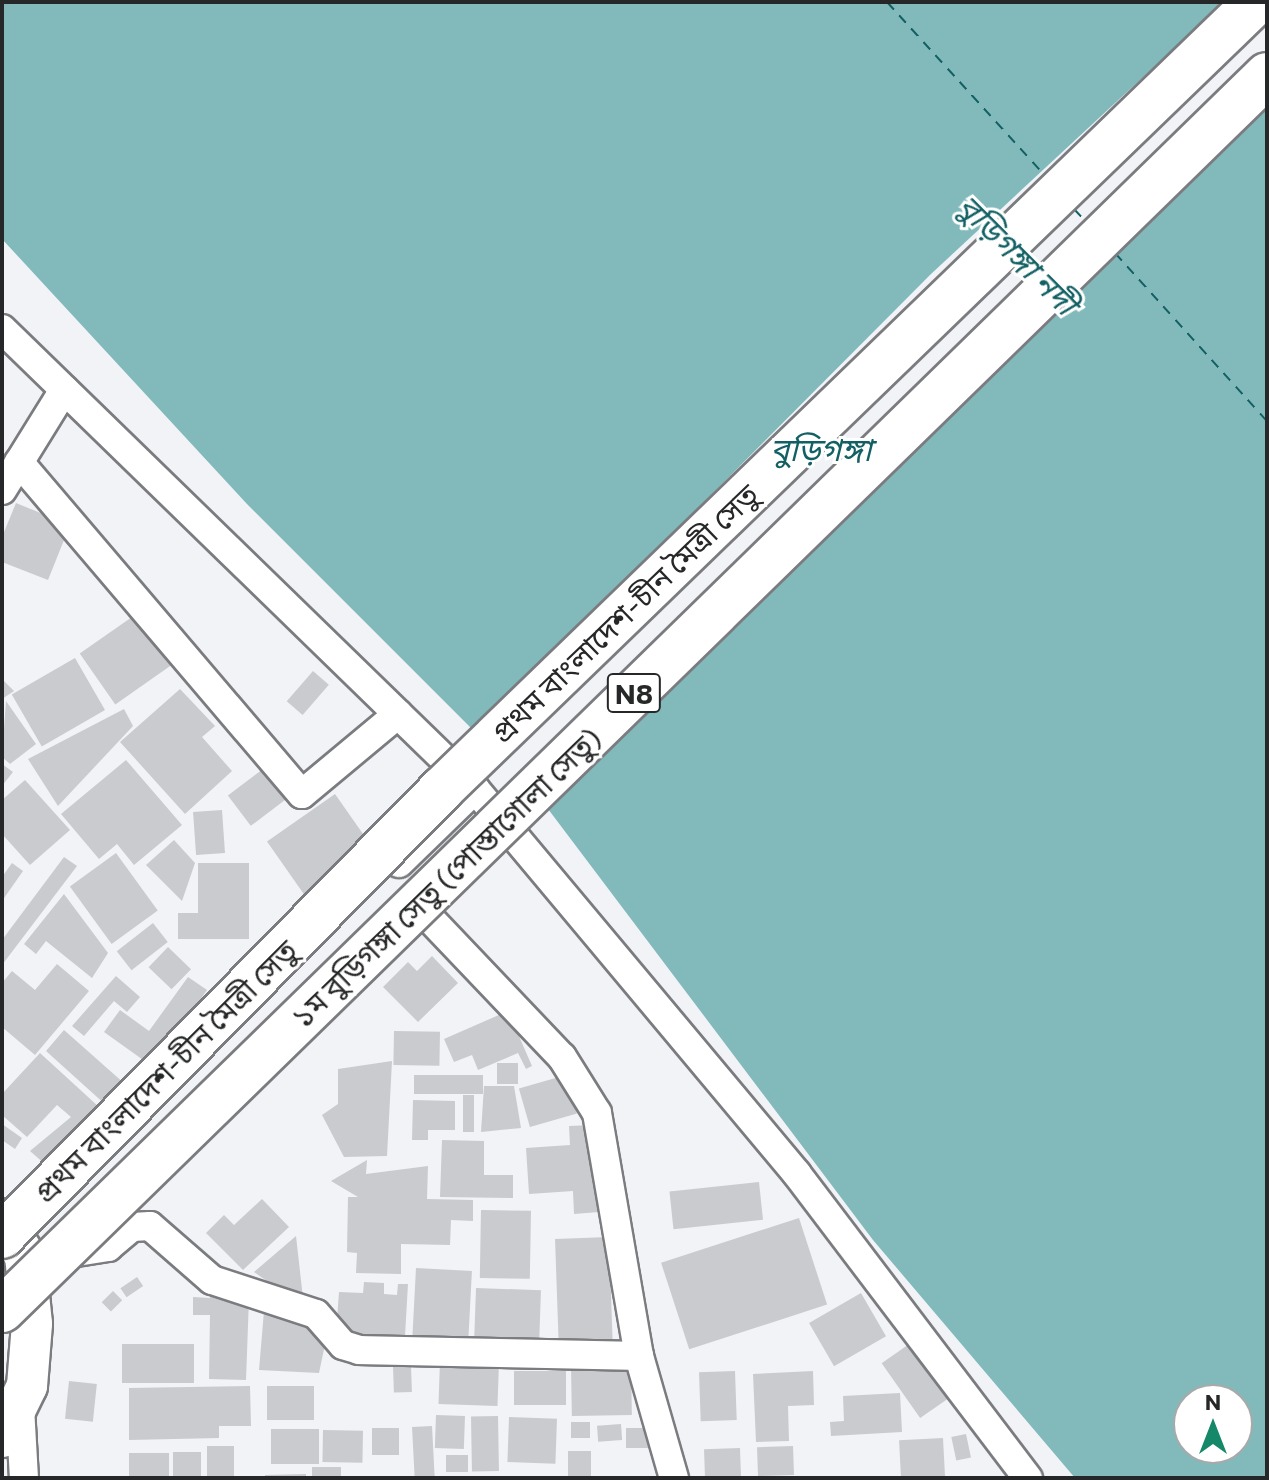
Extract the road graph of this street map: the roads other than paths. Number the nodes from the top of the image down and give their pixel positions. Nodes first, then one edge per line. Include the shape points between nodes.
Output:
1 (1256, 2) edge
2 (1267, 75) edge
3 (2, 329) edge
4 (64, 390) junction
5 (19, 462) junction
6 (2, 490) edge
7 (398, 714) junction
8 (475, 789) junction
9 (417, 905) junction
10 (11, 1237) edge
11 (2, 1310) edge
12 (639, 1356) junction
13 (11, 1422) edge
14 (24, 1478) edge
15 (674, 1478) edge
16 (1028, 1478) edge

1 - 10 highway, প্রথম বাংলাদেশ-চীন মৈত্রী সেতু / N8, bridge via 442,789
2 - 9 highway, ১ম বুড়িগঙ্গা সেতু (পোস্তাগোলা সেতু) / N8, bridge
3 - 4 street
4 - 5 street
4 - 7 street
5 - 6 street
5 - 7 street via 302,794
7 - 8 street
8 - 10 street
8 - 16 street via 797,1174
9 - 11 highway, ১ম বুড়িগঙ্গা সেতু (পোস্তাগোলা সেতু) / N8, bridge
9 - 12 street via 562,1057 597,1113
10 - 12 street via 89,1253 140,1224 212,1280 316,1314 343,1345 359,1350
10 - 13 main road via 32,1324
12 - 15 street
13 - 14 street

